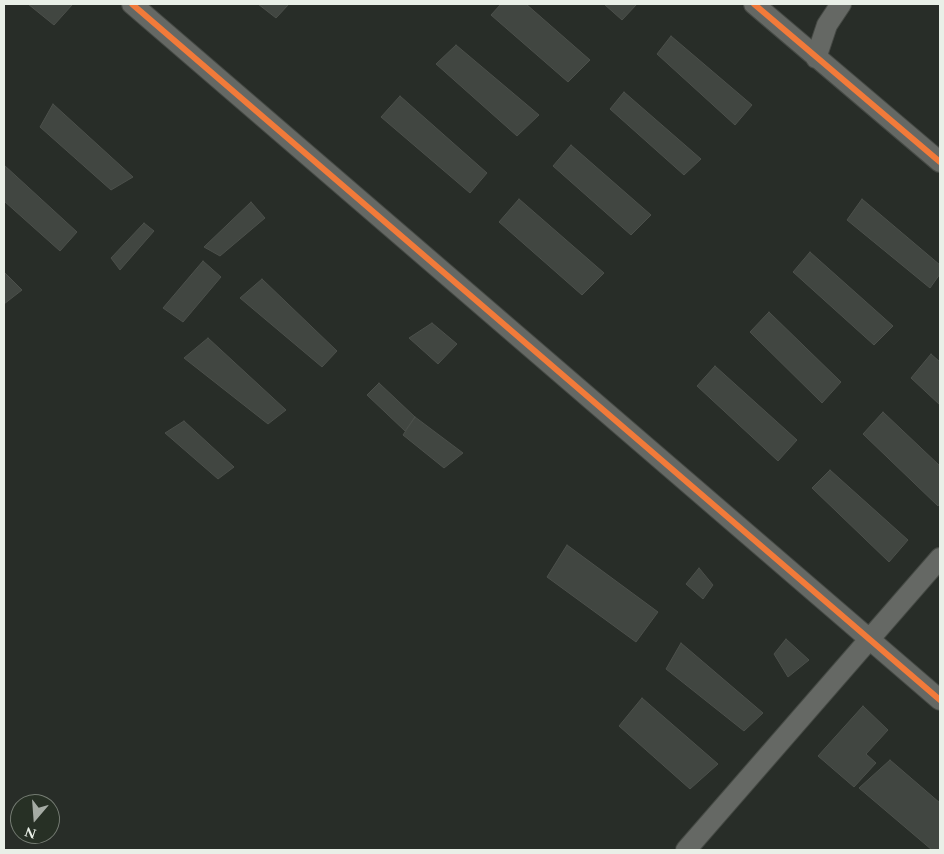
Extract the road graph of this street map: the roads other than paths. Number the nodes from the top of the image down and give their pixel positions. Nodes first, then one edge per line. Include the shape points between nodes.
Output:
1 (132, 4) edge
2 (754, 4) edge
3 (841, 4) edge
4 (816, 58) junction
5 (940, 162) edge
6 (940, 558) edge
7 (870, 639) junction
8 (940, 700) edge
9 (686, 850) edge

1 - 7 street
2 - 4 street
3 - 4 street via 828,25
4 - 5 street
6 - 7 street
7 - 8 street
7 - 9 street

